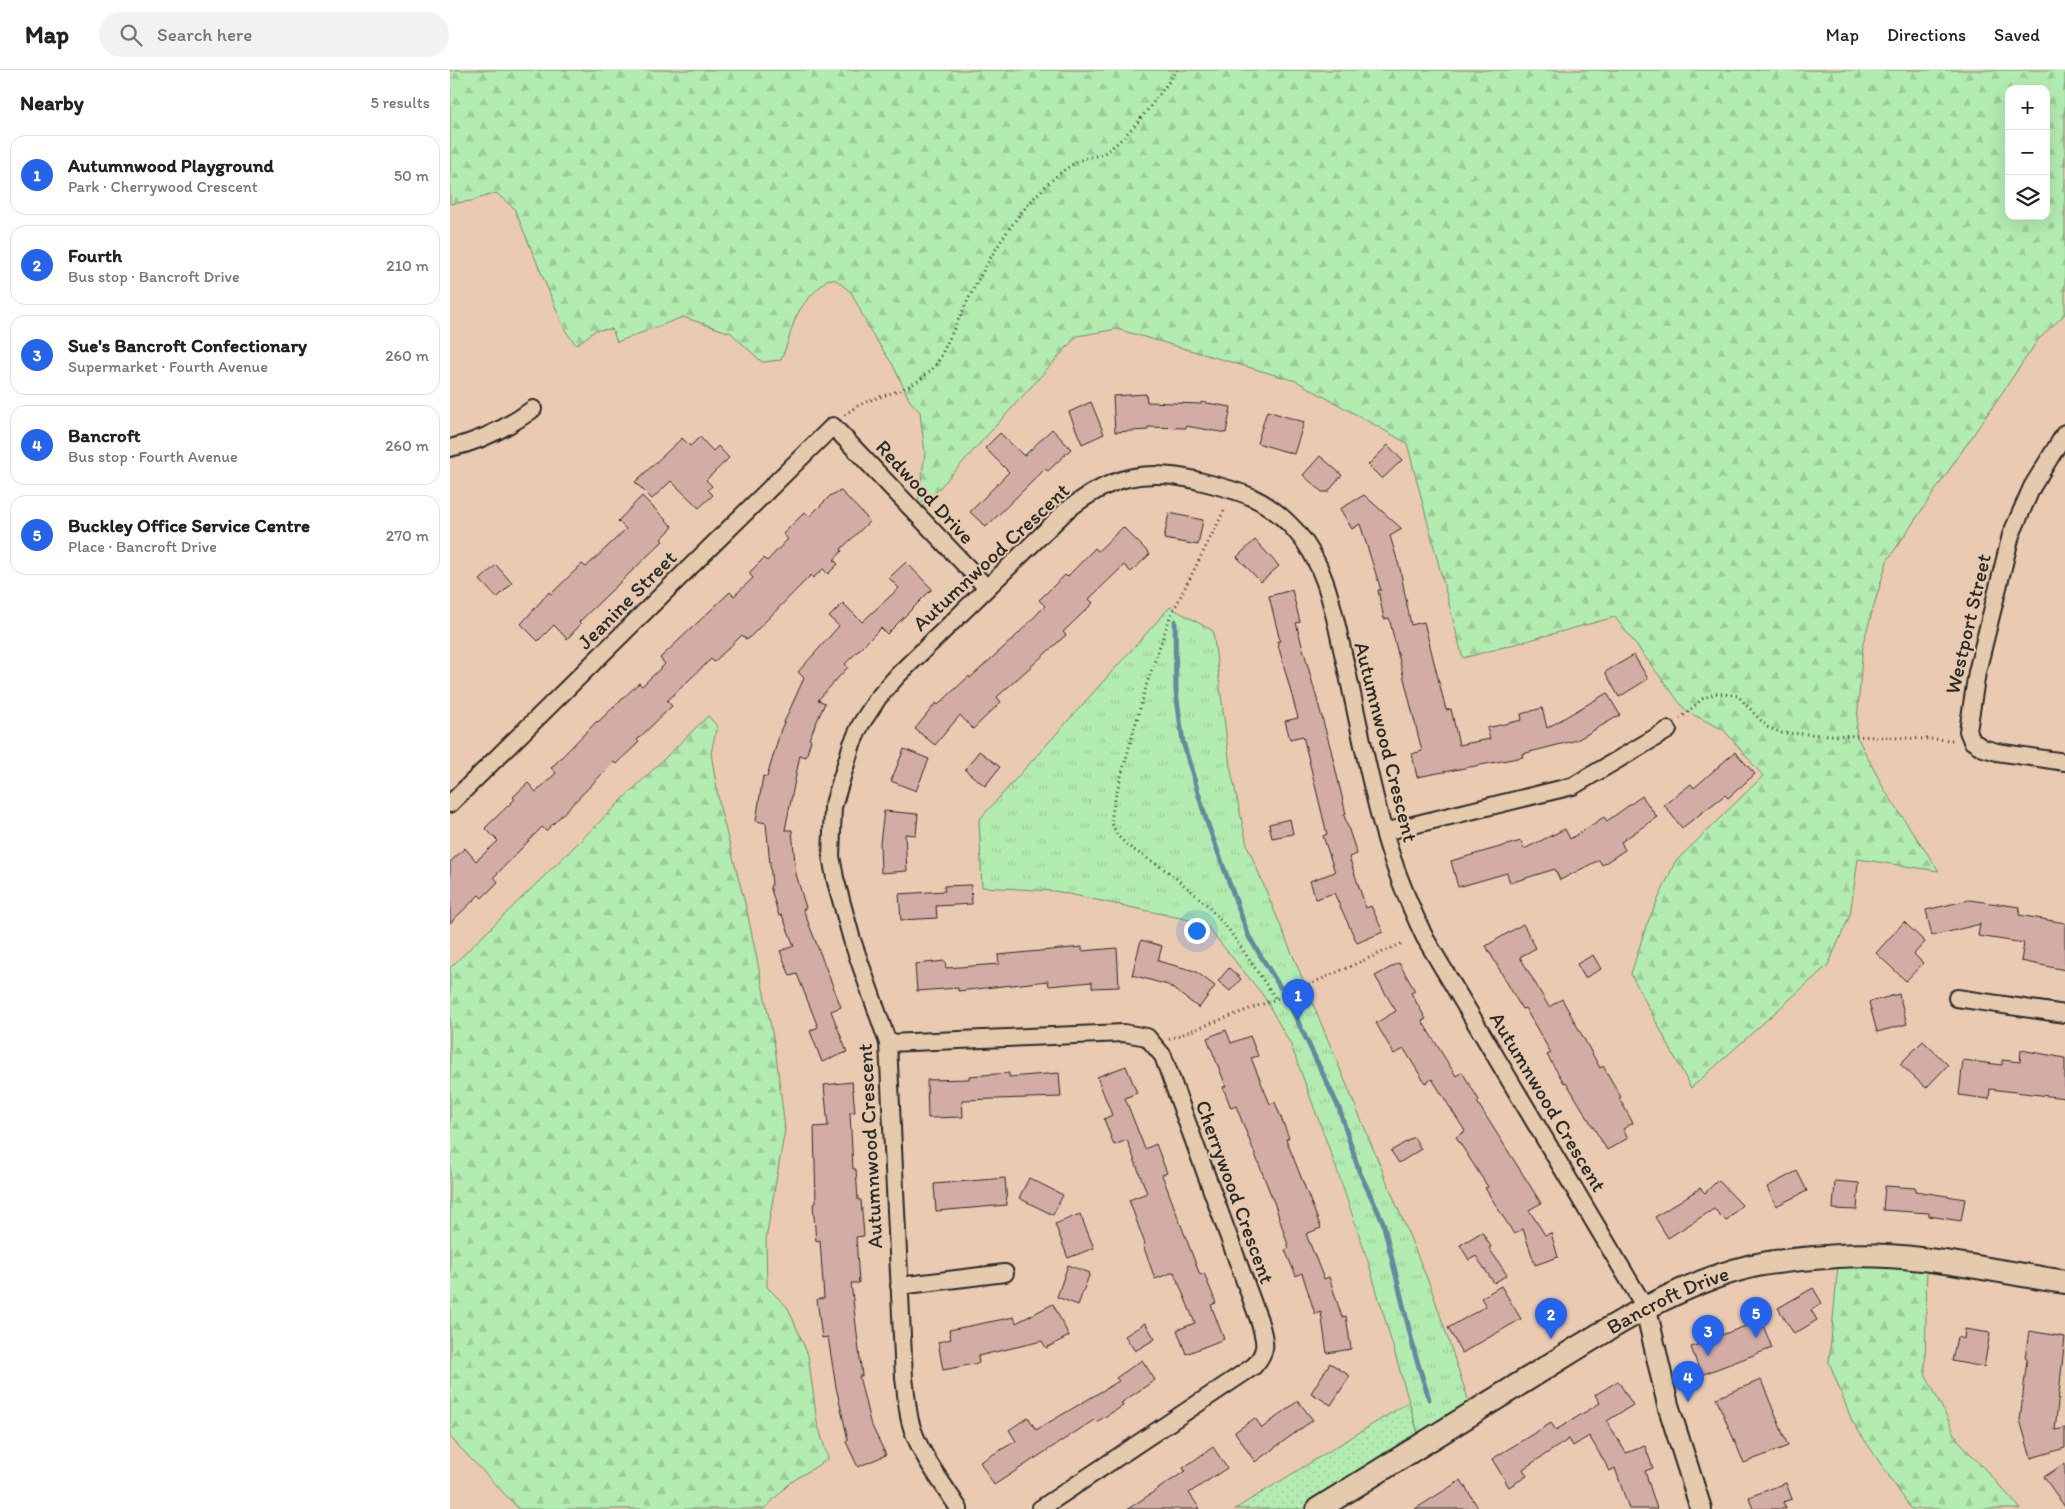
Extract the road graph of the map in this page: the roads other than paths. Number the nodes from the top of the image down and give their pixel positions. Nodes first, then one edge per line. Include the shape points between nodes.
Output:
1 (533, 409) dead end
2 (833, 426) joint
3 (2065, 433) edge
4 (450, 448) edge
5 (987, 588) junction
6 (1668, 730) road end
7 (2065, 762) edge
8 (451, 800) edge
9 (1384, 832) junction
10 (1957, 998) dead end
11 (2065, 1014) edge
12 (888, 1043) junction
13 (1005, 1273) dead end
14 (2065, 1282) edge
15 (899, 1286) junction
16 (1646, 1309) junction
17 (958, 1509) edge
18 (1040, 1509) edge
19 (1318, 1509) edge
20 (1701, 1509) edge

1 - 4 street via 477,442
2 - 5 street, Redwood Drive
2 - 8 street, Jeanine Street
3 - 7 street, Westport Street via 2032,487 2011,535 1976,672 1968,731 1972,741 1983,748
5 - 9 street, Autumnwood Crescent via 1083,497 1125,478 1168,474 1243,492 1261,501 1295,530 1316,559 1323,577
5 - 12 street, Autumnwood Crescent via 878,698 852,744 833,807 831,856 835,878 852,940
6 - 9 street via 1573,786
9 - 16 street, Autumnwood Crescent via 1425,938
10 - 11 street
12 - 15 street, Autumnwood Crescent
12 - 18 street, Cherrywood Crescent via 1124,1033 1147,1038 1163,1056 1259,1320 1265,1347 1254,1366
13 - 15 street
14 - 16 main road, Bancroft Drive via 1900,1257 1839,1256 1753,1266 1694,1286
15 - 17 street, Autumnwood Crescent via 904,1378 911,1422
16 - 19 main road, Bancroft Drive via 1613,1326
16 - 20 street via 1668,1405

